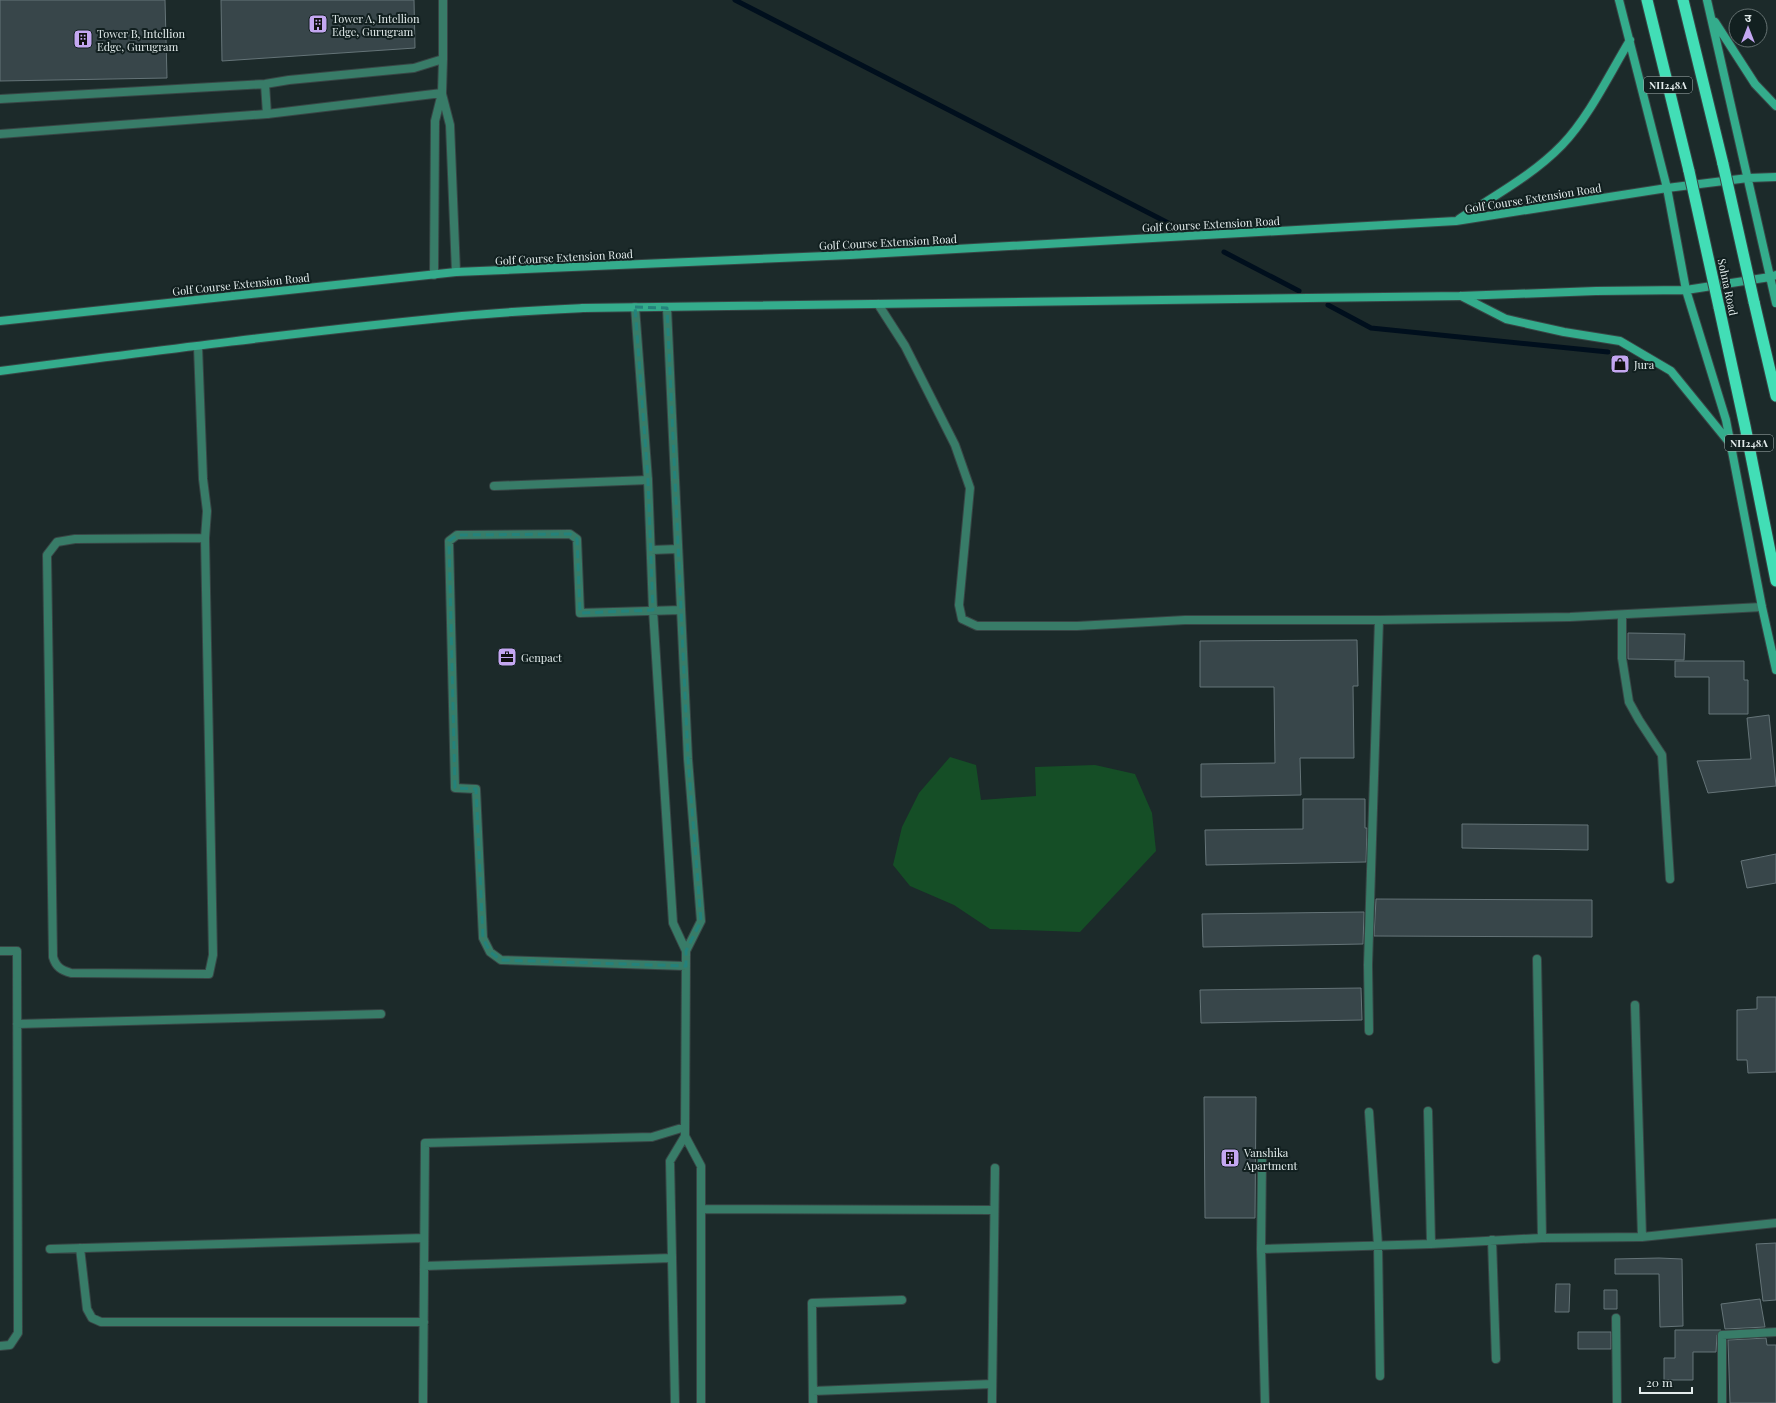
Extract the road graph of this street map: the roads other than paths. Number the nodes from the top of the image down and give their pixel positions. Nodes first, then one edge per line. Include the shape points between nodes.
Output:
1 (443, 0) edge
2 (1619, 0) edge
3 (1647, 0) edge
4 (1683, 0) edge
5 (1707, 0) edge
6 (1711, 16) junction
7 (1630, 40) junction
8 (443, 59) junction
9 (264, 84) junction
10 (442, 93) junction
11 (0, 99) edge
12 (1776, 106) edge
13 (267, 114) junction
14 (0, 134) edge
15 (1776, 177) edge
16 (1748, 178) junction
17 (1667, 188) junction
18 (1456, 221) junction
19 (456, 272) junction
20 (434, 275) junction
21 (1773, 276) edge
22 (1686, 290) junction
23 (1460, 296) junction
24 (1776, 303) edge
25 (878, 304) junction
26 (635, 307) junction
27 (668, 308) junction
28 (0, 321) edge
29 (198, 347) junction
30 (0, 371) edge
31 (1776, 396) edge
32 (1730, 443) junction
33 (648, 480) junction
34 (494, 486) dead end
35 (205, 538) junction
36 (678, 549) junction
37 (651, 550) junction
38 (1776, 581) edge
39 (1762, 608) junction
40 (653, 610) junction
41 (681, 610) junction
42 (1622, 615) junction
43 (1379, 620) junction
44 (1776, 670) edge
45 (1670, 879) dead end
46 (0, 950) edge
47 (686, 951) junction
48 (1537, 959) dead end
49 (686, 966) junction
50 (1635, 1005) dead end
51 (381, 1014) dead end
52 (17, 1024) junction
53 (1369, 1030) dead end
54 (1428, 1111) dead end
55 (1369, 1112) dead end
56 (686, 1127) junction
57 (685, 1136) junction
58 (1262, 1160) dead end
59 (994, 1168) dead end
60 (701, 1210) junction
61 (994, 1210) junction
62 (1776, 1223) edge
63 (1642, 1237) junction
64 (424, 1238) junction
65 (1542, 1238) junction
66 (1492, 1240) junction
67 (1431, 1244) junction
68 (1378, 1245) junction
69 (80, 1248) junction
70 (50, 1249) dead end
71 (1261, 1249) junction
72 (672, 1258) junction
73 (424, 1266) junction
74 (902, 1300) dead end
75 (1616, 1318) dead end
76 (424, 1322) junction
77 (1776, 1332) edge
78 (0, 1346) edge
79 (1496, 1359) dead end
80 (1380, 1376) dead end
81 (992, 1384) junction
82 (813, 1391) junction
83 (423, 1403) edge
84 (675, 1403) edge
85 (701, 1403) edge
86 (813, 1403) edge
87 (992, 1403) edge
88 (1265, 1403) edge
89 (1617, 1403) edge
90 (1722, 1403) edge

1 - 8 street
2 - 7 main road
3 - 38 highway, Sohna Road / NH248A, bridge via 1689,171
4 - 31 highway, Sohna Road / NH248A, bridge
5 - 6 main road
6 - 12 main road via 1755,84
6 - 16 main road
7 - 17 main road
7 - 18 main road via 1582,120 1563,144 1536,169
8 - 9 street via 414,68
8 - 10 street
9 - 11 street
9 - 13 street
10 - 13 street
10 - 19 street via 450,124
10 - 20 street via 435,121
13 - 14 street
15 - 16 main road, Golf Course Extension Road
16 - 17 main road, Golf Course Extension Road
16 - 21 main road
17 - 18 main road, Golf Course Extension Road
17 - 22 main road
18 - 19 main road, Golf Course Extension Road via 850,255
19 - 20 main road, Golf Course Extension Road
20 - 28 main road, Golf Course Extension Road
21 - 22 main road
21 - 24 main road
22 - 23 main road
22 - 32 main road via 1726,420
23 - 25 main road
23 - 32 main road via 1506,319 1620,341 1671,371
25 - 27 main road
25 - 43 street via 905,346 955,445 970,488 959,605 962,619 976,626 1077,626 1185,620
26 - 27 main road
26 - 29 main road via 464,316 247,339
26 - 33 street
27 - 36 street
29 - 30 main road
29 - 35 street via 203,479 207,511
32 - 39 main road
33 - 34 street
33 - 37 street
35 - 35 street via 213,955 209,974 71,973 60,970 53,957 47,555 57,542 75,539
36 - 37 street
36 - 41 street
37 - 40 street
39 - 42 street
39 - 44 main road
40 - 41 street
40 - 47 street via 673,923
40 - 49 street via 580,613 577,539 570,534 457,535 448,541 455,788 476,789 484,938 490,952 501,960
41 - 47 street via 688,759 701,921
42 - 43 street
42 - 45 street via 1622,658 1629,702 1662,755
43 - 53 street via 1368,965
46 - 52 street via 17,951
47 - 49 street
48 - 65 street
49 - 56 street
50 - 63 street
51 - 52 street
52 - 78 street via 18,1333 10,1345
54 - 67 street
55 - 68 street
56 - 57 street
56 - 64 street via 652,1137 425,1143
57 - 60 street via 701,1166
57 - 72 street via 670,1161
58 - 71 street
59 - 61 street
60 - 61 street
60 - 85 street
61 - 81 street
62 - 63 street
63 - 65 street
64 - 69 street
64 - 73 street
65 - 66 street
66 - 67 street
66 - 79 street
67 - 68 street
68 - 71 street
68 - 80 street
69 - 70 street
69 - 76 street via 87,1309 92,1318 101,1322
71 - 88 street
72 - 73 street
72 - 84 street
73 - 76 street
74 - 82 street via 812,1303
75 - 89 street
76 - 83 street
77 - 90 street via 1722,1335
81 - 82 street
81 - 87 street
82 - 86 street

